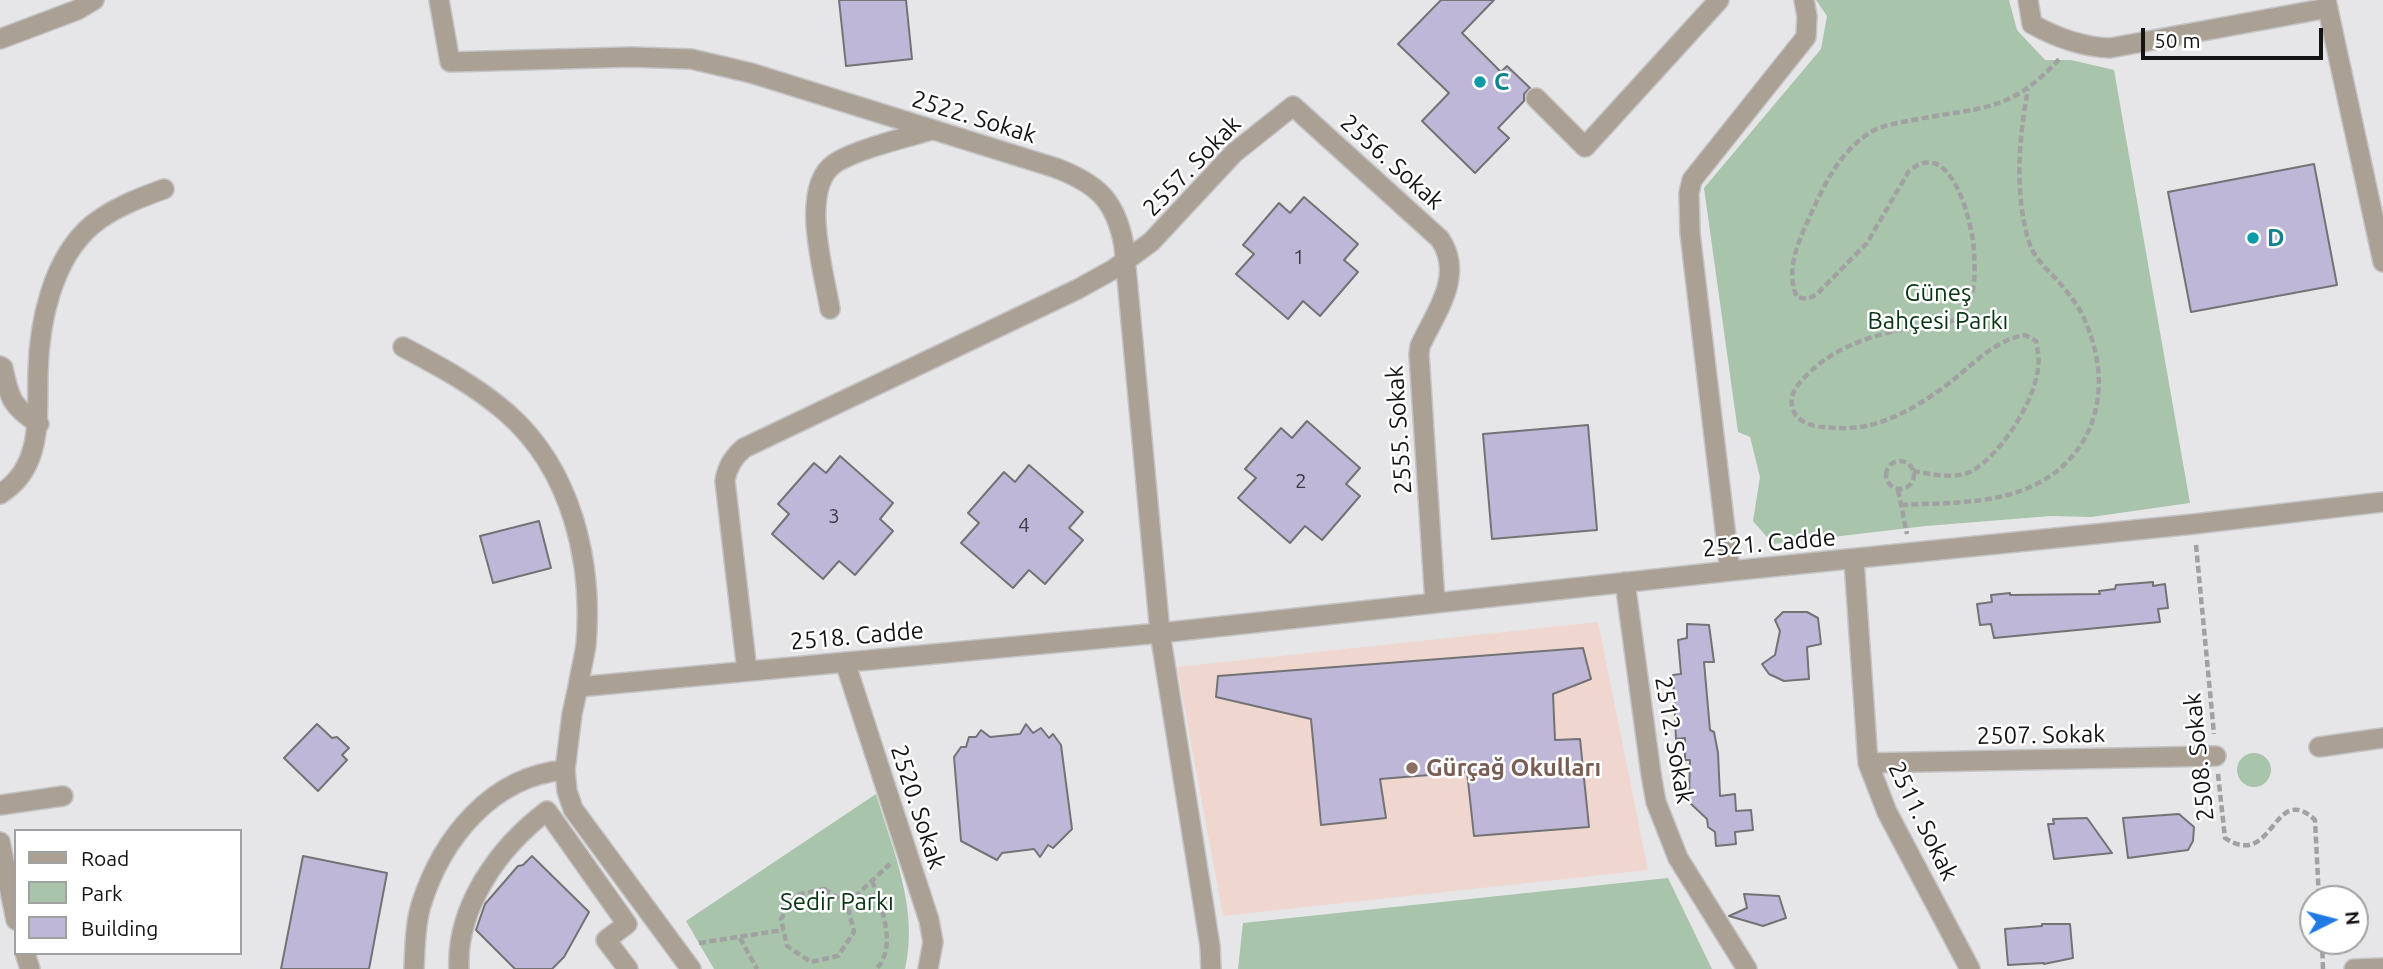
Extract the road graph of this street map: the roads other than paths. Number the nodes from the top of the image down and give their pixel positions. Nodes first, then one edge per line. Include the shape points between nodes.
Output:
1 (94, 0) edge
2 (439, 0) edge
3 (1719, 0) edge
4 (1804, 0) edge
5 (2028, 0) edge
6 (2327, 4) edge
7 (0, 39) edge
8 (1536, 98) dead end
9 (1293, 106) joint
10 (932, 130) junction
11 (164, 189) dead end
12 (1126, 261) junction
13 (1450, 261) joint
14 (2383, 262) edge
15 (830, 310) dead end
16 (403, 347) dead end
17 (0, 366) edge
18 (38, 424) junction
19 (0, 494) edge
20 (2383, 502) edge
21 (1854, 560) junction
22 (1730, 571) junction
23 (1625, 582) junction
24 (1435, 603) junction
25 (1160, 633) junction
26 (845, 662) junction
27 (747, 671) junction
28 (578, 687) junction
29 (2383, 738) edge
30 (2319, 747) dead end
31 (2216, 756) road end
32 (1868, 763) junction
33 (565, 770) junction
34 (63, 796) dead end
35 (0, 805) edge
36 (0, 842) edge
37 (14, 910) edge
38 (2383, 968) edge
39 (414, 969) edge
40 (459, 969) edge
41 (628, 969) edge
42 (691, 969) edge
43 (929, 969) edge
44 (1211, 969) edge
45 (1747, 969) edge
46 (1970, 969) edge
47 (2354, 969) edge

1 - 7 street
2 - 10 street, 2522. Sokak via 450,62 691,60 751,73
3 - 8 street via 1585,147
4 - 22 street via 1806,37 1692,180 1689,193
5 - 6 street via 2032,24 2074,43 2110,48
6 - 14 street
9 - 12 street, 2557. Sokak via 1234,153 1164,230
9 - 13 street, 2556. Sokak via 1440,239
10 - 12 street, 2522. Sokak via 1056,168 1090,184 1114,210
10 - 15 street via 834,163 822,176 815,195 815,216
11 - 18 street via 92,226 62,265 40,350
12 - 25 street, 2522. Sokak
12 - 27 street, 2557. Sokak via 1078,289 737,454 724,481
13 - 24 street, 2555. Sokak via 1446,295 1419,354
16 - 28 street via 446,370 509,414 559,480 574,516 585,590 586,645
17 - 18 street via 10,398
18 - 19 street via 24,472
20 - 21 street, 2521. Cadde
21 - 22 street, 2521. Cadde
21 - 32 street, 2511. Sokak
22 - 23 street, 2521. Cadde
23 - 24 street, 2521. Cadde
23 - 45 street, 2512. Sokak via 1656,802 1678,858
24 - 25 street, 2521. Cadde
25 - 26 street, 2518. Cadde
25 - 44 street
26 - 27 street, 2518. Cadde
26 - 43 street, 2520. Sokak via 929,920 933,942
27 - 28 street, 2518. Cadde
28 - 33 street
29 - 30 street
31 - 32 street, 2507. Sokak
32 - 46 street, 2511. Sokak via 1887,811
33 - 39 street via 519,780 496,794 453,839 421,907
33 - 42 street via 573,809
34 - 35 street
36 - 37 street
38 - 47 street
40 - 41 street via 461,936 480,887 521,834 547,811 627,924 606,940

